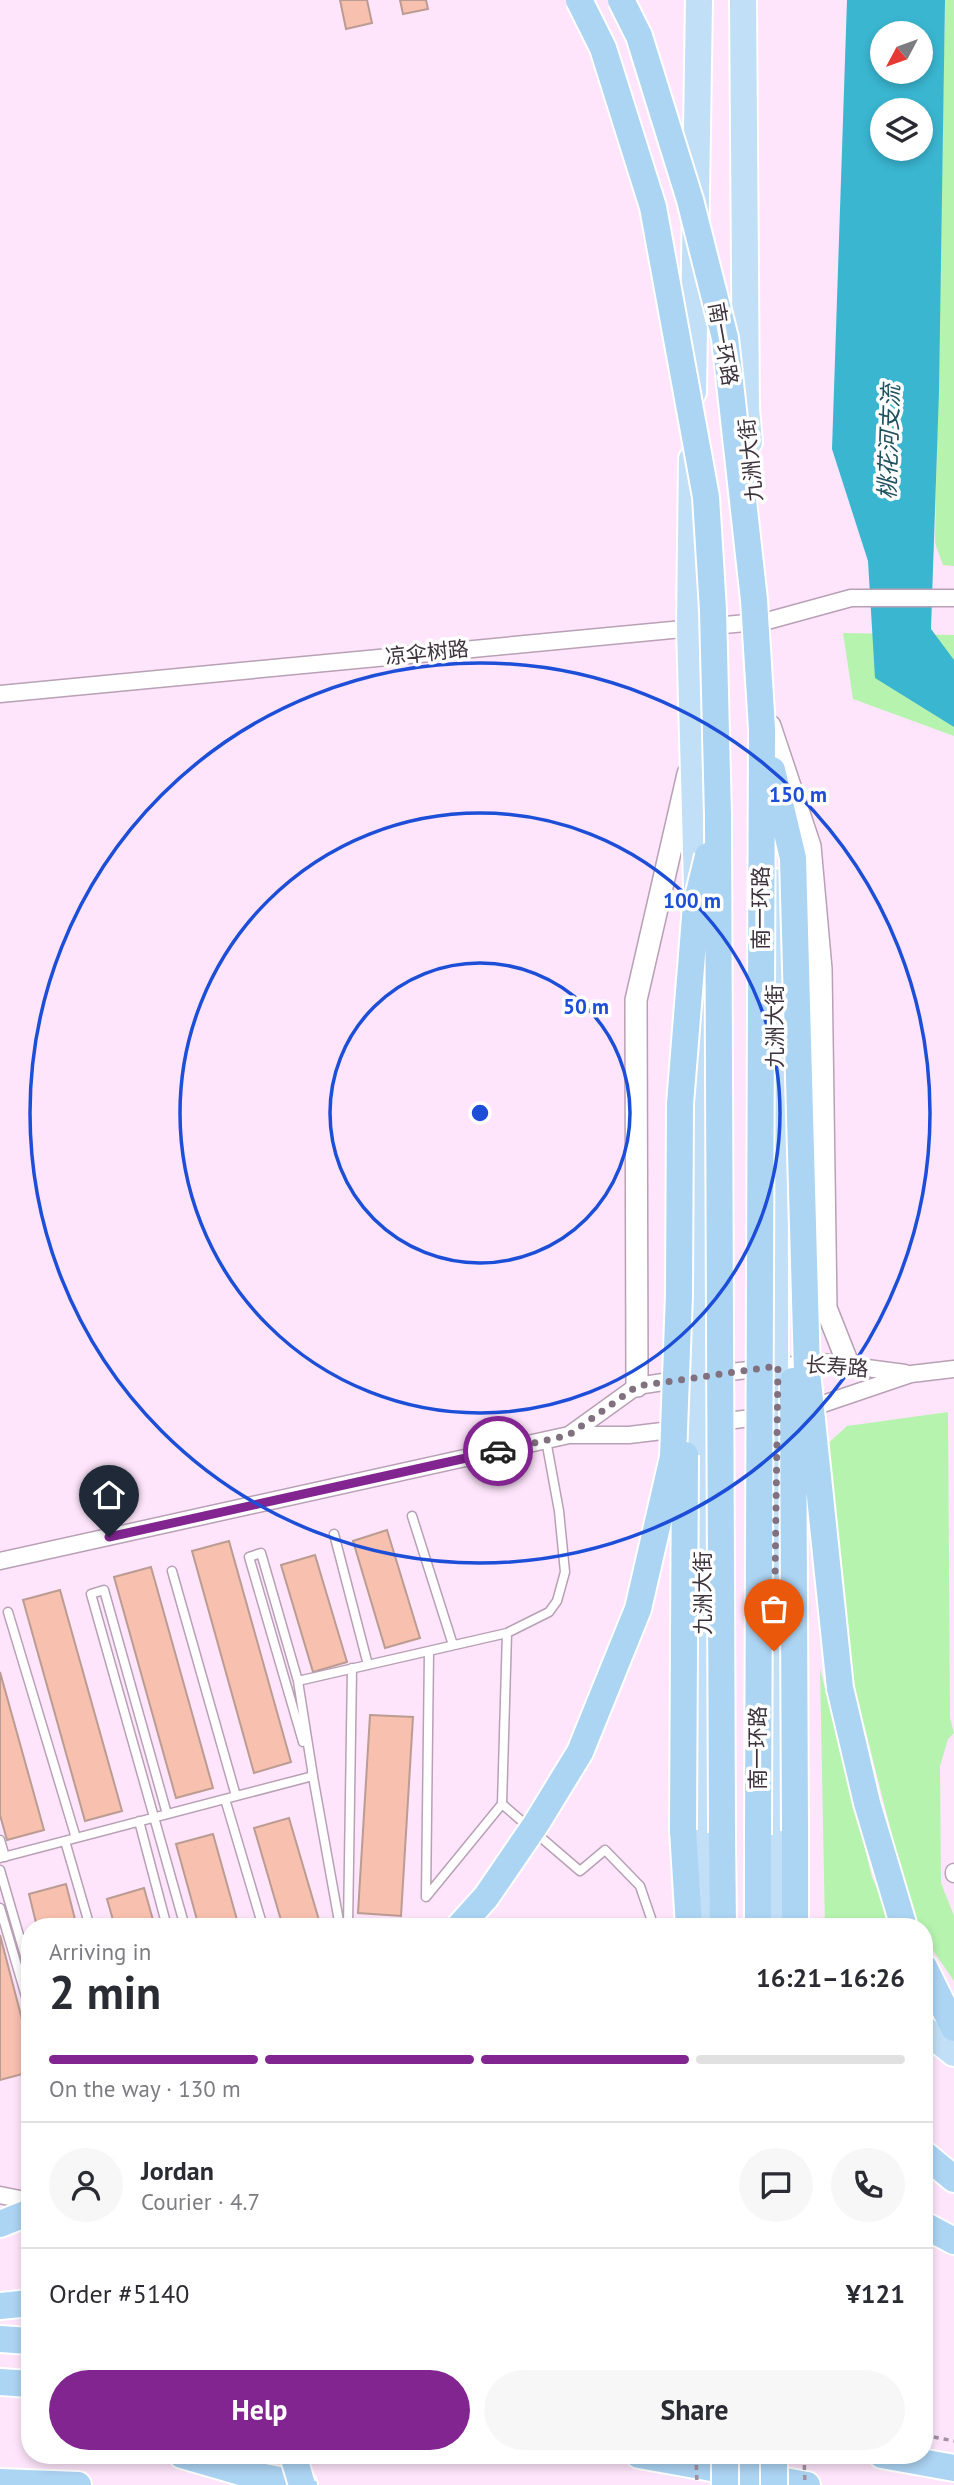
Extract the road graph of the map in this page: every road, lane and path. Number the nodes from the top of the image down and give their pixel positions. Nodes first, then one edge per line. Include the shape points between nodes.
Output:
1 (579, 0) edge
2 (621, 0) edge
3 (690, 0) edge
4 (699, 0) edge
5 (743, 0) edge
6 (698, 45) junction
7 (950, 598) edge
8 (767, 621) junction
9 (690, 628) junction
10 (0, 694) edge
11 (766, 727) junction
12 (694, 744) junction
13 (718, 817) junction
14 (774, 868) junction
15 (699, 1006) junction
16 (778, 1366) junction
17 (849, 1366) junction
18 (954, 1369) edge
19 (911, 1374) junction
20 (697, 1376) junction
21 (637, 1386) junction
22 (777, 1415) junction
23 (699, 1425) junction
24 (569, 1435) junction
25 (546, 1440) junction
26 (412, 1516) dead end
27 (334, 1534) dead end
28 (0, 1561) edge
29 (172, 1571) dead end
30 (8, 1612) dead end
31 (507, 1633) junction
32 (453, 1645) junction
33 (429, 1651) junction
34 (368, 1665) junction
35 (352, 1668) junction
36 (298, 1681) junction
37 (313, 1776) junction
38 (236, 1796) junction
39 (225, 1799) junction
40 (502, 1804) junction
41 (167, 1814) junction
42 (155, 1817) junction
43 (139, 1821) junction
44 (76, 1838) junction
45 (0, 1840) edge
46 (65, 1841) junction
47 (2, 1857) edge
48 (0, 1870) edge
49 (0, 1908) edge
50 (87, 1918) edge
51 (165, 1918) edge
52 (183, 1918) edge
53 (259, 1918) edge
54 (338, 1918) edge
55 (348, 1918) edge
56 (467, 1918) edge
57 (651, 1918) edge
58 (688, 1918) edge
59 (705, 1918) edge
60 (723, 1918) edge
61 (758, 1918) edge
62 (776, 1918) edge
63 (795, 1918) edge
64 (901, 1918) edge
65 (21, 1942) edge
66 (21, 1979) edge
67 (933, 1985) edge
68 (954, 2028) edge
69 (933, 2036) edge
70 (954, 2053) edge
71 (933, 2162) edge
72 (954, 2179) edge
73 (0, 2195) edge
74 (21, 2199) edge
75 (21, 2216) edge
76 (21, 2222) edge
77 (0, 2225) edge
78 (933, 2230) edge
79 (954, 2241) edge
80 (21, 2304) edge
81 (0, 2306) edge
82 (0, 2339) edge
83 (21, 2340) edge
84 (0, 2382) edge
85 (21, 2383) edge
86 (933, 2437) edge
87 (954, 2441) edge
88 (213, 2464) edge
89 (296, 2464) edge
90 (689, 2464) edge
91 (696, 2464) edge
92 (725, 2464) edge
93 (774, 2464) edge
94 (805, 2464) edge
95 (932, 2464) edge
96 (954, 2468) edge
97 (0, 2482) edge
98 (78, 2485) edge
99 (303, 2485) edge
100 (697, 2485) edge
101 (725, 2485) edge
102 (775, 2485) edge
103 (806, 2485) edge

1 - 13 highway, 南一环路, bridge via 603,48 653,207 706,497
2 - 11 highway, 南一环路, bridge via 639,36 686,187 725,338
3 - 6 main road
4 - 6 main road, 九洲大街
5 - 8 main road, 九洲大街 via 746,409
6 - 9 main road, 九洲大街
7 - 8 street, 凉伞树路 via 851,598
8 - 9 street, 凉伞树路
8 - 11 main road, 九洲大街
9 - 10 street, 凉伞树路
9 - 12 main road, 九洲大街
11 - 14 main road, 九洲大街
11 - 17 street via 810,846 821,969 826,1308
11 - 61 highway, 南一环路, bridge
11 - 64 highway, bridge via 793,858 807,1372 839,1688
12 - 15 main road, 九洲大街
12 - 21 street via 636,1000
13 - 56 highway, bridge via 696,905 680,1104 673,1457 638,1609 580,1752 536,1824
13 - 60 highway, 南一环路, bridge
14 - 16 main road, 九洲大街
14 - 63 highway, bridge via 792,1018
15 - 20 main road, 九洲大街
15 - 58 highway, bridge via 688,1136 683,1830
16 - 17 street, 长寿路 via 821,1362
16 - 20 street, 长寿路
16 - 22 main road, 九洲大街
17 - 19 street, 长寿路
18 - 19 street, 长寿路
19 - 22 street, 长寿路
20 - 21 street, 长寿路
20 - 23 main road, 九洲大街
21 - 24 street, 长寿路
22 - 23 street, 长寿路
22 - 62 main road, 九洲大街
23 - 24 street, 长寿路 via 629,1435
23 - 59 main road, 九洲大街
24 - 25 street, 长寿路
25 - 28 street, 长寿路
25 - 31 lane via 565,1572 549,1612
26 - 32 lane
27 - 34 lane
29 - 38 lane
30 - 44 lane
31 - 32 lane
31 - 40 lane
32 - 33 lane
33 - 34 lane
33 - 40 lane via 426,1897
34 - 35 lane
35 - 36 lane
35 - 55 lane
36 - 37 lane
36 - 37 lane via 261,1553 249,1557
37 - 38 lane
37 - 54 lane
38 - 39 lane
39 - 41 lane
39 - 53 lane
40 - 57 lane via 580,1871 605,1850 640,1886
41 - 42 lane
41 - 42 lane via 104,1590 91,1594
42 - 43 lane
42 - 52 lane
43 - 44 lane
43 - 51 lane
44 - 46 lane
45 - 47 lane
46 - 47 lane
46 - 50 lane
48 - 65 lane
49 - 66 lane
67 - 68 highway
69 - 70 main road
71 - 72 highway
73 - 74 street
75 - 77 highway
76 - 77 main road
78 - 79 highway
80 - 81 highway
82 - 83 highway
84 - 85 highway
86 - 87 path
88 - 99 highway
89 - 99 highway, bridge
90 - 103 highway
91 - 100 path, bridge
92 - 101 highway, bridge
93 - 102 highway, bridge
94 - 103 path, bridge
95 - 96 highway
97 - 98 highway

